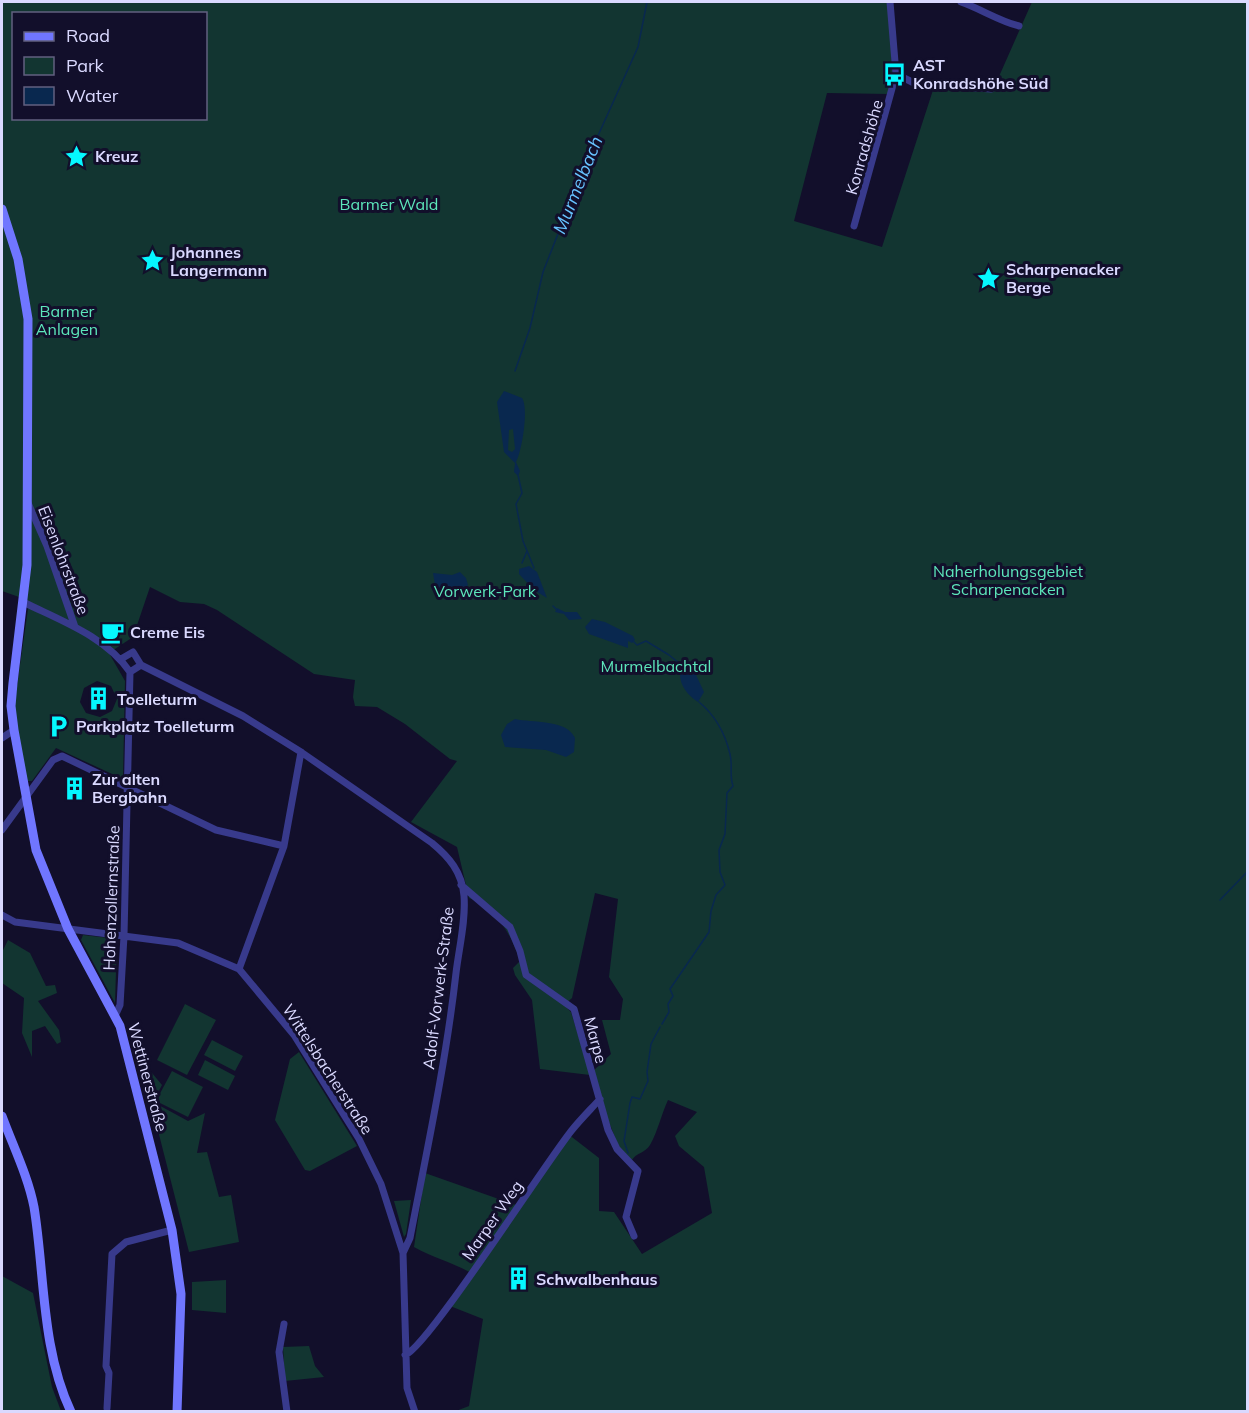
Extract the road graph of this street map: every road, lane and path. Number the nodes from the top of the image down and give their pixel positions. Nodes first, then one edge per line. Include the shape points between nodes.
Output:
1 (890, 2) edge
2 (961, 2) edge
3 (1019, 26) dead end
4 (896, 74) junction
5 (991, 89) dead end
6 (2, 209) edge
7 (854, 226) dead end
8 (28, 503) junction
9 (25, 603) junction
10 (75, 627) junction
11 (121, 659) junction
12 (141, 665) junction
13 (130, 672) junction
14 (14, 730) junction
15 (2, 738) edge
16 (301, 752) junction
17 (127, 788) junction
18 (26, 797) junction
19 (2, 830) edge
20 (284, 846) junction
21 (461, 885) junction
22 (2, 915) edge
23 (68, 929) junction
24 (124, 936) junction
25 (239, 969) junction
26 (115, 1016) junction
27 (600, 1100) junction
28 (2, 1116) edge
29 (172, 1230) junction
30 (634, 1236) dead end
31 (402, 1253) junction
32 (284, 1324) dead end
33 (405, 1355) junction
34 (107, 1408) dead end
35 (71, 1412) edge
36 (177, 1412) edge
37 (287, 1412) edge
38 (415, 1412) edge

1 - 4 street, Konradshöhe
2 - 3 street via 997,16 1006,24
4 - 5 street via 916,84
4 - 7 street, Konradshöhe
6 - 8 street, Wettinerstraße via 18,259 28,318
8 - 9 street, Wettinerstraße
8 - 10 street, Eisenlohrstraße
9 - 10 street
9 - 14 street, Wettinerstraße via 11,706
10 - 11 street
11 - 12 street, Adolf-Vorwerk-Straße via 133,652
11 - 13 street
12 - 13 street
12 - 16 street, Adolf-Vorwerk-Straße via 223,704
13 - 17 street, Hohenzollernstraße
14 - 15 street
14 - 18 street, Wettinerstraße
16 - 20 street
16 - 21 street, Adolf-Vorwerk-Straße via 442,852 456,869
17 - 18 street via 62,756 54,758
17 - 20 street via 216,830
17 - 24 street, Hohenzollernstraße
18 - 19 street
18 - 23 street, Wettinerstraße via 36,850
20 - 25 street
21 - 27 street, Marpe via 510,927 526,975 574,1009
21 - 31 street, Adolf-Vorwerk-Straße via 462,927 449,1028 410,1238
22 - 23 street, Wittelsbacherstraße via 15,922
23 - 24 street, Wittelsbacherstraße
23 - 26 street, Wettinerstraße
24 - 25 street, Wittelsbacherstraße via 187,945
24 - 26 street, Hohenzollernstraße via 120,1005
25 - 31 street, Wittelsbacherstraße via 294,1035 358,1138 381,1184
26 - 29 street, Wettinerstraße
27 - 30 street, Marpe via 612,1141 638,1171 626,1216
27 - 33 street, Marper Weg via 572,1130 442,1313
28 - 35 street via 28,1182 49,1333
29 - 34 street via 126,1242 112,1254
29 - 36 street, Wettinerstraße via 182,1294
31 - 33 street, Adolf-Vorwerk-Straße
32 - 37 street via 279,1352
33 - 38 street, Adolf-Vorwerk-Straße via 407,1388

